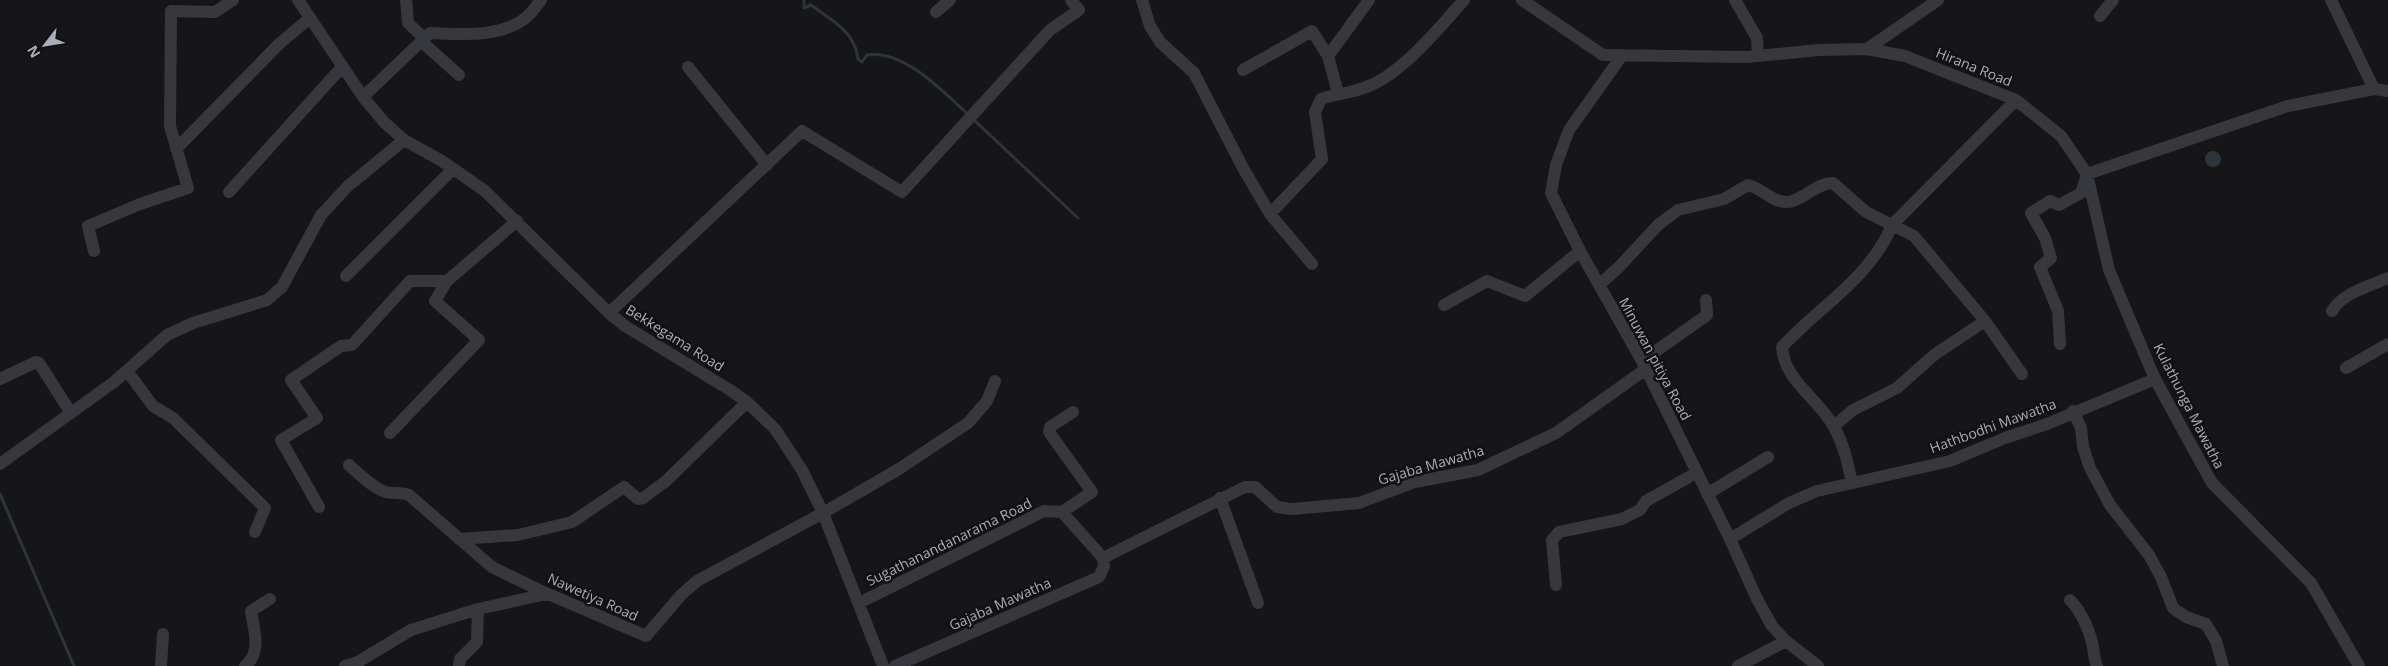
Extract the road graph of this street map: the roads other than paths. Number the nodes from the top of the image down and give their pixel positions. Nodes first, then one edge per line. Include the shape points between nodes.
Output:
1 (233, 0) edge
2 (406, 0) edge
3 (541, 0) edge
4 (950, 0) edge
5 (1070, 0) edge
6 (1142, 0) edge
7 (1369, 0) edge
8 (1464, 0) edge
9 (1522, 0) edge
10 (1734, 0) edge
11 (1938, 0) edge
12 (2113, 0) edge
13 (2332, 0) edge
14 (305, 6) edge
15 (936, 12) dead end
16 (2100, 16) dead end
17 (423, 40) junction
18 (1867, 49) junction
19 (1328, 56) junction
20 (1758, 56) junction
21 (1621, 57) junction
22 (342, 67) junction
23 (688, 67) dead end
24 (1243, 70) dead end
25 (459, 75) dead end
26 (2374, 89) junction
27 (2388, 91) edge
28 (1338, 93) junction
29 (363, 97) junction
30 (2016, 100) junction
31 (404, 140) junction
32 (176, 150) junction
33 (768, 165) junction
34 (454, 169) junction
35 (2087, 174) junction
36 (229, 192) dead end
37 (1270, 214) junction
38 (517, 221) junction
39 (1892, 225) junction
40 (94, 251) dead end
41 (1580, 251) junction
42 (1312, 264) dead end
43 (346, 276) dead end
44 (2388, 278) edge
45 (447, 281) junction
46 (1599, 285) junction
47 (1706, 300) dead end
48 (1444, 305) dead end
49 (2332, 311) dead end
50 (609, 314) junction
51 (1985, 321) junction
52 (2060, 344) dead end
53 (2388, 344) edge
54 (1644, 365) junction
55 (2346, 368) dead end
56 (127, 371) junction
57 (2022, 374) dead end
58 (0, 379) edge
59 (2155, 379) junction
60 (995, 381) dead end
61 (747, 402) junction
62 (2073, 411) junction
63 (1073, 412) dead end
64 (71, 413) junction
65 (1834, 426) junction
66 (390, 433) dead end
67 (1768, 457) dead end
68 (0, 464) edge
69 (349, 465) dead end
70 (1696, 472) junction
71 (1852, 483) junction
72 (1707, 494) junction
73 (1220, 498) junction
74 (319, 507) dead end
75 (1062, 512) junction
76 (823, 513) junction
77 (255, 532) dead end
78 (459, 539) junction
79 (1730, 539) junction
80 (1103, 558) junction
81 (1556, 585) dead end
82 (547, 594) junction
83 (270, 599) dead end
84 (2070, 600) dead end
85 (859, 603) junction
86 (1258, 603) dead end
87 (478, 608) junction
88 (163, 634) dead end
89 (1786, 641) junction
90 (161, 666) edge
91 (245, 666) edge
92 (346, 666) edge
93 (459, 666) edge
94 (883, 666) edge
95 (895, 666) edge
96 (1738, 666) edge
97 (1818, 666) edge
98 (2097, 666) edge
99 (2223, 666) edge
100 (2359, 666) edge

1 - 32 street via 214,12 171,11 170,126
2 - 17 street via 408,22
3 - 17 street via 524,19 507,29 476,34 430,33
4 - 15 street
5 - 33 street via 1079,10 1050,30 902,192 802,131
6 - 37 street via 1150,26 1160,42 1194,74
7 - 19 street
8 - 28 street via 1433,36 1386,77 1366,88
9 - 21 street, Hirana Road via 1603,55
10 - 20 street via 1757,38
11 - 18 street
12 - 16 street
13 - 26 street
14 - 22 street, Bekkegama Road
14 - 32 street via 279,44
17 - 25 street
17 - 29 street
18 - 20 street, Hirana Road
18 - 30 street, Hirana Road via 1905,56
19 - 24 street via 1312,31
19 - 28 street
20 - 21 street, Hirana Road
21 - 41 street, Minuwan pitiya Road via 1570,130 1556,165 1552,193
22 - 29 street, Bekkegama Road
22 - 36 street
23 - 33 street
26 - 27 street
26 - 35 street via 2288,106
28 - 37 street via 1321,99 1315,112 1322,159
29 - 31 street, Bekkegama Road
30 - 35 street, Hirana Road via 2061,136
30 - 39 street
31 - 34 street, Bekkegama Road
31 - 56 street via 348,186 320,215 282,287 267,300 193,323 167,335
32 - 40 street via 188,188 88,226
33 - 50 street
34 - 38 street, Bekkegama Road via 485,191
34 - 43 street
35 - 52 street via 2081,193 2059,205 2050,201 2031,213 2045,238 2051,258 2040,267 2058,311
35 - 59 street, Kulathunga Mawatha via 2109,270
37 - 42 street
38 - 45 street
38 - 50 street, Bekkegama Road
39 - 46 street via 1866,212 1833,183 1826,183 1788,202 1774,199 1758,187 1748,185 1724,199 1678,210 1658,225
39 - 51 street via 1914,236
39 - 65 street via 1884,245 1860,274 1782,347 1787,369
41 - 46 street, Minuwan pitiya Road
41 - 48 street via 1525,296 1487,281
44 - 49 street via 2348,296
45 - 66 street via 435,302 479,340
45 - 74 street via 410,281 352,345 341,346 291,380 317,418 281,440
46 - 54 street, Minuwan pitiya Road
47 - 54 street via 1707,316
50 - 61 street, Bekkegama Road
51 - 57 street
51 - 65 street via 1934,355 1897,388 1853,410
53 - 55 street
54 - 70 street, Minuwan pitiya Road
54 - 73 street, Gajaba Mawatha via 1556,433 1478,470 1415,482 1358,503 1292,509 1277,507 1255,487 1246,487
56 - 64 street
56 - 77 street via 152,406 173,418 265,508
58 - 64 street via 39,363
59 - 62 street, Hathbodhi Mawatha
59 - 100 street, Kulathunga Mawatha via 2212,483 2312,584
60 - 76 street via 987,401 968,423
61 - 76 street, Bekkegama Road via 775,429 802,470
61 - 78 street via 665,482 643,498 638,499 624,487 572,522 518,535
62 - 71 street, Hathbodhi Mawatha via 1950,460
62 - 99 street via 2090,468 2110,506 2149,555 2173,608 2206,624 2216,641
63 - 75 street, Sugathanandanarama Road via 1049,432 1092,492
64 - 68 street
65 - 71 street via 1846,454
67 - 72 street
69 - 78 street, Nawetiya Road via 386,492 409,495
70 - 72 street, Minuwan pitiya Road
70 - 81 street via 1646,500 1640,510 1622,519 1559,532 1552,540
71 - 79 street, Hathbodhi Mawatha via 1817,491 1789,503
72 - 79 street, Minuwan pitiya Road
73 - 80 street, Gajaba Mawatha
73 - 86 street
75 - 80 street
75 - 85 street, Sugathanandanarama Road via 1044,511
76 - 82 street, Nawetiya Road via 697,582 681,595 646,636
76 - 85 street, Bekkegama Road
78 - 82 street, Nawetiya Road via 492,567
79 - 89 street, Minuwan pitiya Road via 1760,606
80 - 95 street, Gajaba Mawatha via 1104,566 1099,577
82 - 87 street
83 - 91 street via 251,611 256,643 254,657
84 - 98 street via 2078,609
85 - 94 street, Bekkegama Road
87 - 92 street via 411,630
87 - 93 street via 477,642 460,659
88 - 90 street
89 - 96 street
89 - 97 street, Minuwan pitiya Road

